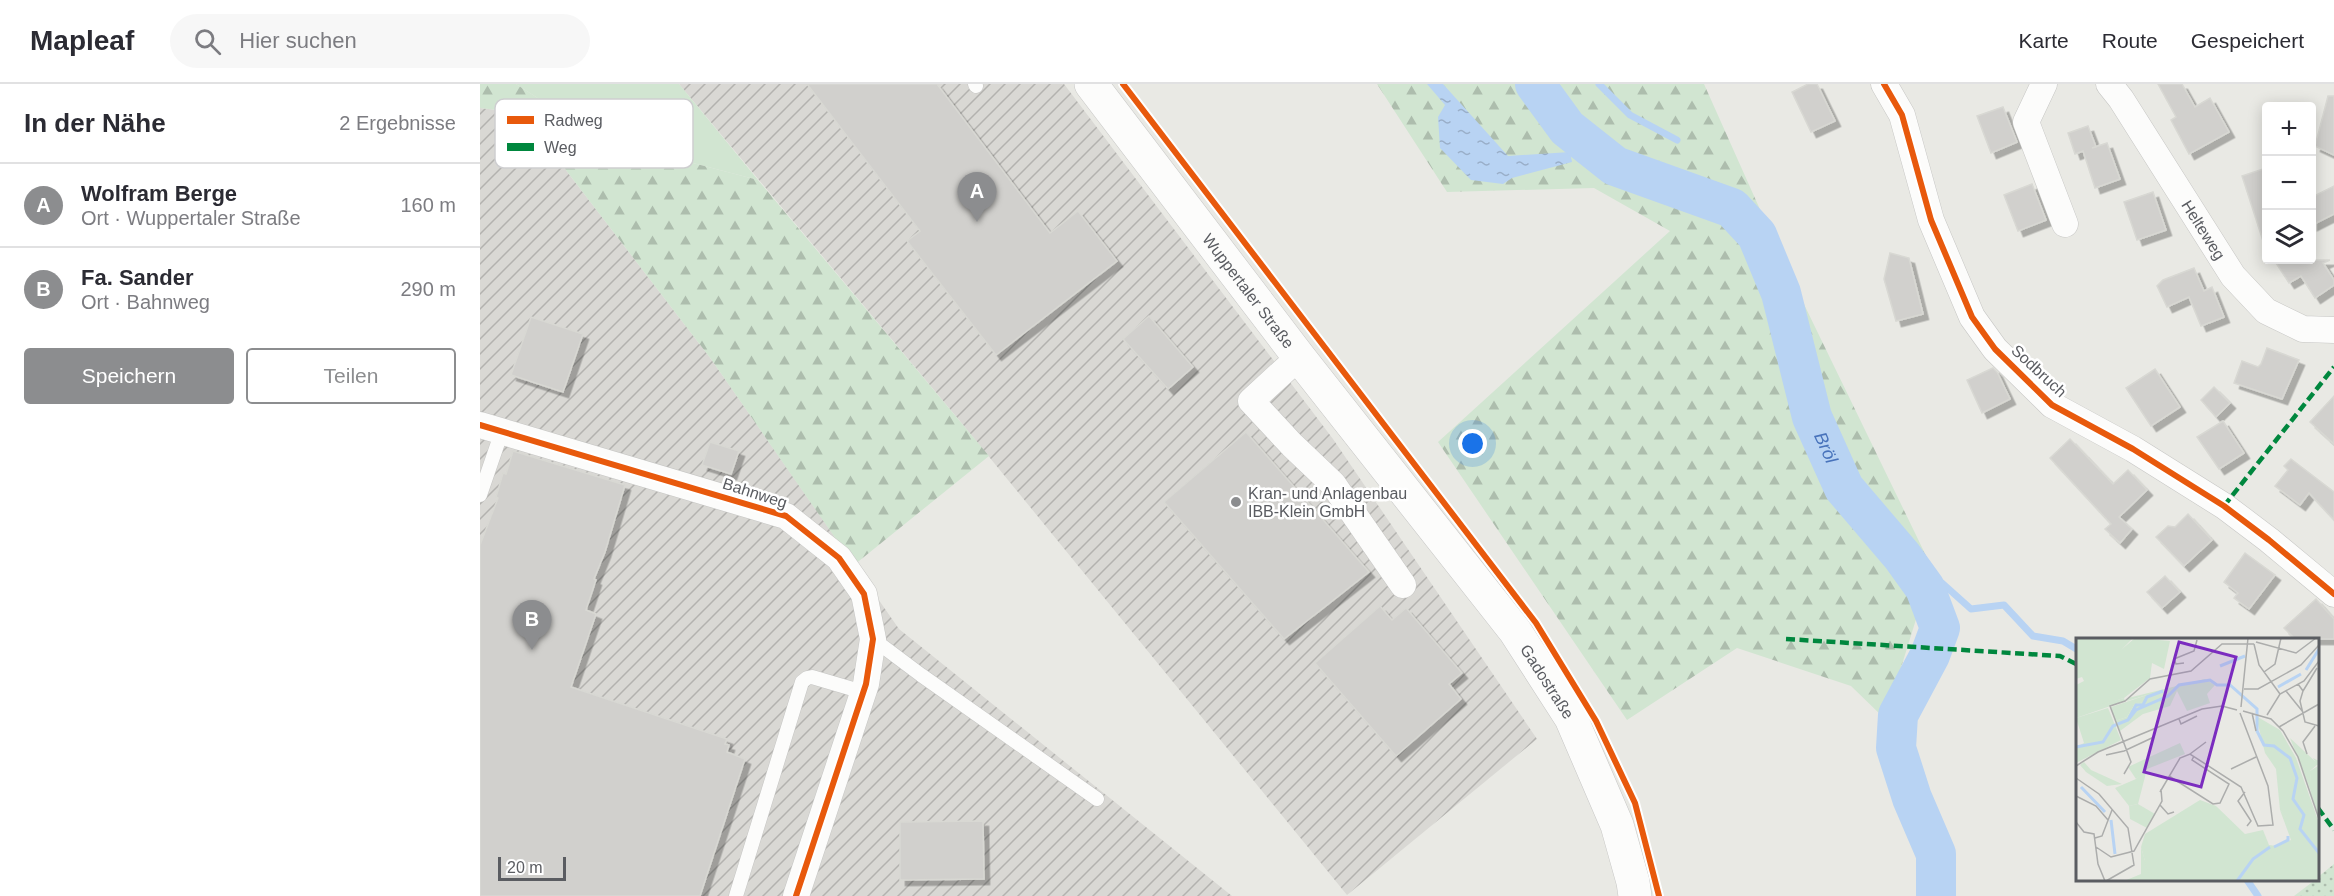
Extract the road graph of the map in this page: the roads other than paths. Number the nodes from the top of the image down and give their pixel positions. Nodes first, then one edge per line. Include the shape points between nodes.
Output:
1 (1092, 84) edge
2 (1884, 84) edge
3 (2044, 84) edge
4 (2109, 84) edge
5 (2065, 224) dead end
6 (2334, 330) edge
7 (1299, 357) junction
8 (491, 428) edge
9 (480, 495) edge
10 (1406, 495) joint
11 (1403, 585) dead end
12 (2334, 594) edge
13 (873, 639) junction
14 (863, 692) junction
15 (1097, 799) dead end
16 (736, 896) edge
17 (796, 896) edge
18 (1635, 896) edge

1 - 7 main road, Wuppertaler Straße
2 - 12 street, Sodbruch via 1902,115 1931,220 1944,252 1972,317 1995,349 2052,405 2133,449 2224,506
3 - 5 street via 2026,122
4 - 6 street, Helteweg via 2233,276 2266,311 2303,329
7 - 10 main road, Wuppertaler Straße
7 - 11 street via 1251,401 1334,484
8 - 9 lane
8 - 13 street, Bahnweg via 786,516 839,558 864,594
10 - 18 main road, Gadostraße via 1515,631 1571,718 1617,825
13 - 14 street, Bahnweg
13 - 15 lane
14 - 16 lane via 812,677 802,682
14 - 17 street, Bahnweg

